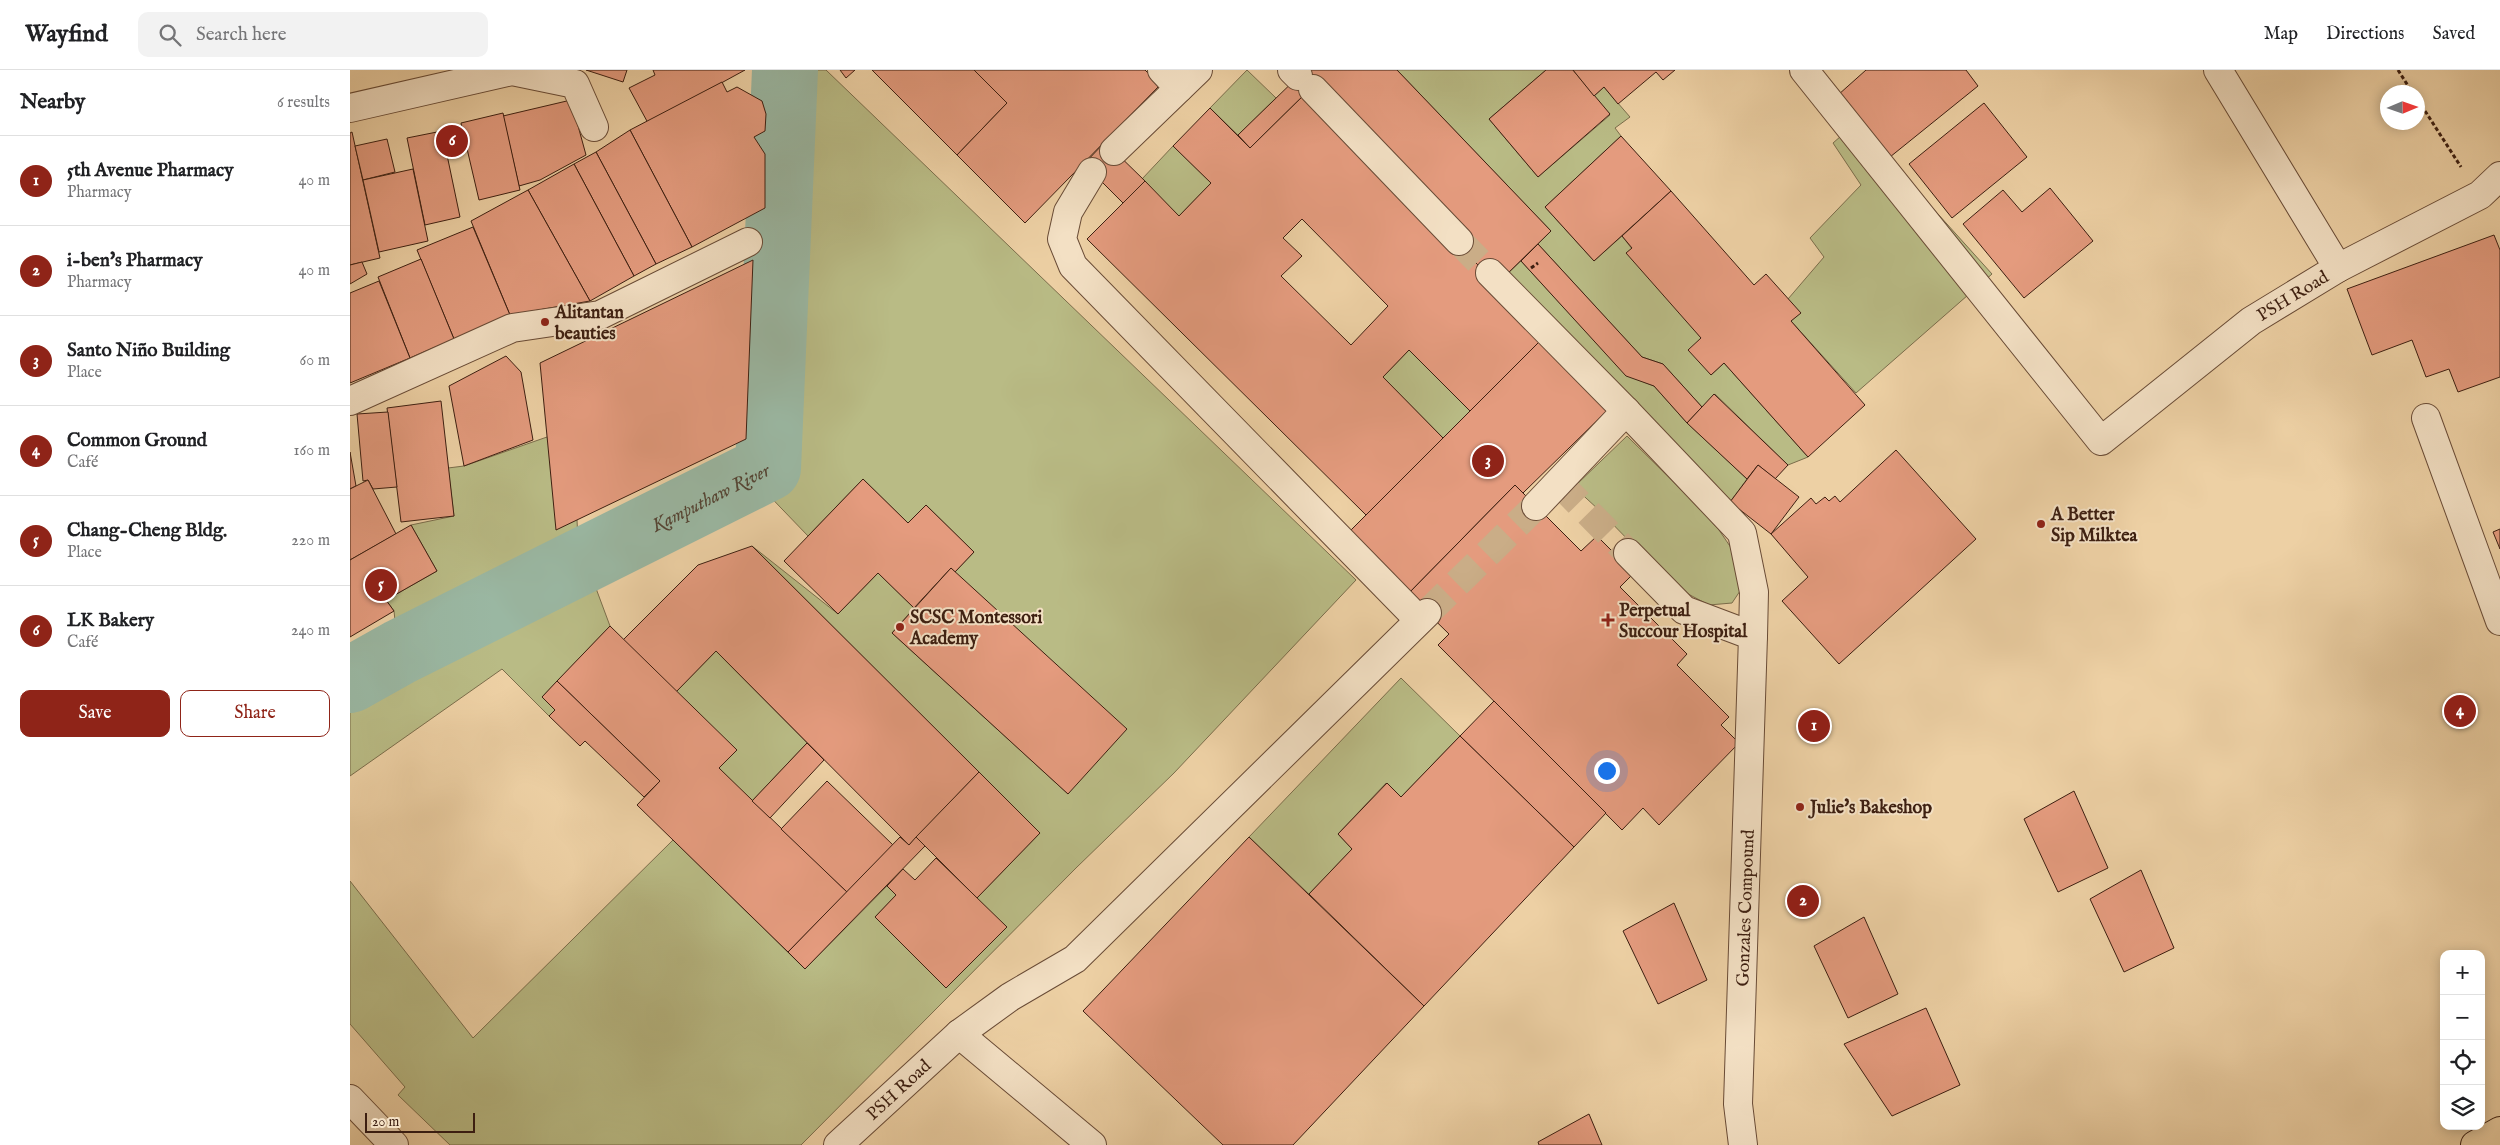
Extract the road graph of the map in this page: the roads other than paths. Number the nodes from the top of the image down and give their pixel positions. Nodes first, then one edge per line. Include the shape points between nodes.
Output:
1 (1804, 70) edge
2 (2218, 70) edge
3 (1180, 76) edge
4 (1301, 78) edge
5 (350, 108) edge
6 (594, 127) dead end
7 (1114, 151) dead end
8 (1092, 172) dead end
9 (2500, 176) edge
10 (1459, 241) tunnel mouth
11 (748, 242) dead end
12 (2338, 268) junction
13 (1490, 273) tunnel mouth
14 (350, 401) edge
15 (1626, 411) junction
16 (2426, 418) dead end
17 (1536, 506) tunnel mouth
18 (1628, 553) tunnel mouth
19 (2500, 621) edge
20 (1753, 636) junction
21 (959, 1034) junction
22 (350, 1098) edge
23 (2500, 1131) edge
24 (394, 1145) edge
25 (838, 1145) edge
26 (1092, 1145) edge
27 (1743, 1145) edge
28 (2475, 1145) edge

1 - 12 street, PSH Road via 2100,440 2252,321
2 - 12 street
3 - 7 street
4 - 10 street
5 - 6 street via 512,71 575,84
8 - 21 street, PSH Road via 1068,212 1062,239 1073,266 1423,617 1075,959 1010,997
9 - 12 street, PSH Road via 2480,195
11 - 14 street via 600,315 512,328
13 - 15 street, Gonzales Compound
15 - 17 street
15 - 20 street, Gonzales Compound via 1742,533 1754,592
16 - 19 street
18 - 20 street via 1684,610
20 - 27 street, Gonzales Compound via 1738,1104
21 - 25 street, PSH Road
21 - 26 street
22 - 24 street
23 - 28 main road

